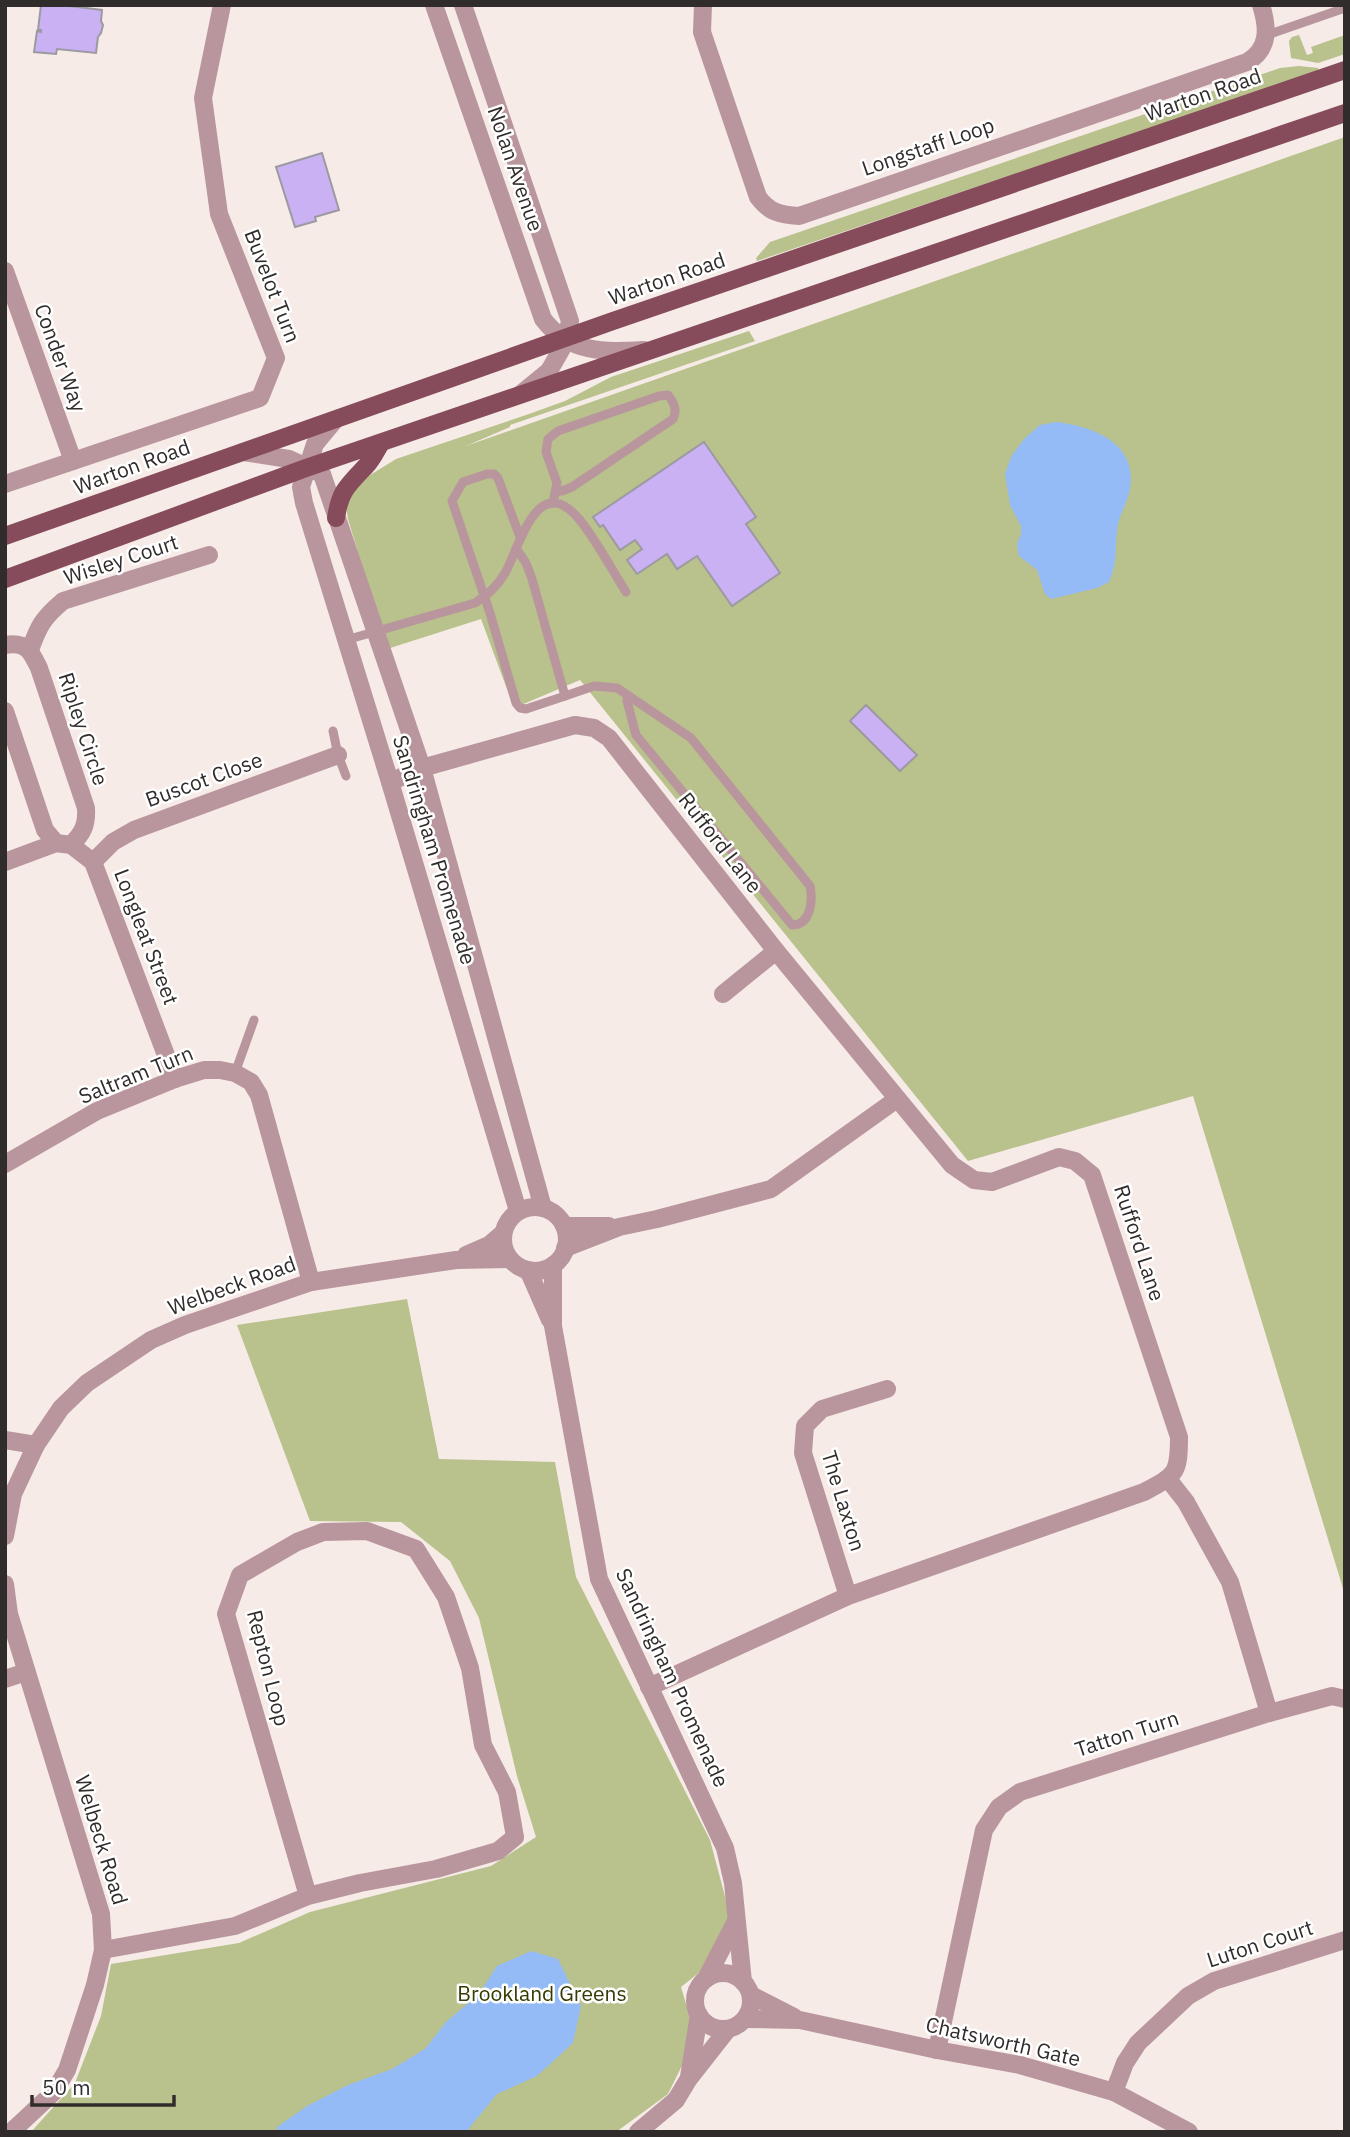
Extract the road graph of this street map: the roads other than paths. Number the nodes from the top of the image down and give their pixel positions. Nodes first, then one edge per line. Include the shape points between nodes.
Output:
1 (222, 5) edge
2 (434, 5) edge
3 (463, 5) edge
4 (703, 5) edge
5 (1261, 5) edge
6 (1345, 8) edge
7 (1267, 35) junction
8 (1345, 70) edge
9 (1345, 113) edge
10 (5, 271) edge
11 (566, 339) junction
12 (655, 349) junction
13 (520, 395) junction
14 (335, 419) junction
15 (382, 443) junction
16 (243, 452) junction
17 (73, 461) junction
18 (306, 468) junction
19 (5, 484) edge
20 (555, 491) junction
21 (553, 503) junction
22 (336, 518) junction
23 (5, 536) edge
24 (520, 537) junction
25 (516, 548) junction
26 (209, 555) dead end
27 (5, 579) edge
28 (626, 592) dead end
29 (484, 597) junction
30 (374, 632) junction
31 (346, 640) junction
32 (5, 645) edge
33 (30, 650) junction
34 (565, 696) junction
35 (628, 696) junction
36 (5, 711) edge
37 (333, 731) dead end
38 (338, 755) junction
39 (422, 768) junction
40 (346, 776) dead end
41 (390, 782) junction
42 (63, 844) junction
43 (5, 862) edge
44 (93, 862) junction
45 (776, 951) junction
46 (723, 994) dead end
47 (254, 1020) dead end
48 (235, 1073) junction
49 (175, 1079) junction
50 (897, 1099) junction
51 (5, 1164) edge
52 (543, 1208) junction
53 (518, 1211) junction
54 (564, 1226) junction
55 (619, 1227) junction
56 (503, 1233) junction
57 (565, 1248) junction
58 (510, 1259) junction
59 (456, 1260) junction
60 (553, 1265) junction
61 (528, 1270) junction
62 (311, 1282) junction
63 (553, 1326) junction
64 (887, 1389) dead end
65 (5, 1440) edge
66 (36, 1445) junction
67 (1168, 1479) junction
68 (5, 1535) edge
69 (5, 1584) edge
70 (848, 1596) junction
71 (26, 1672) junction
72 (5, 1679) edge
73 (649, 1687) junction
74 (1345, 1699) edge
75 (1269, 1713) junction
76 (308, 1896) junction
77 (736, 1921) junction
78 (1345, 1940) edge
79 (103, 1950) junction
80 (706, 1979) junction
81 (747, 1989) junction
82 (699, 2015) junction
83 (745, 2019) junction
84 (800, 2020) junction
85 (728, 2029) junction
86 (937, 2050) junction
87 (688, 2080) junction
88 (1114, 2092) junction
89 (12, 2132) edge
90 (638, 2132) edge
91 (1188, 2132) edge

1 - 17 street, Buvelot Turn via 204,98 219,214 276,358 260,398
2 - 11 street, Nolan Avenue via 543,319
3 - 11 street, Nolan Avenue via 565,303 570,321
4 - 7 street, Longstaff Loop via 702,32 753,186 765,208 785,216 799,216 1247,62 1260,52
5 - 7 street
6 - 7 lane
8 - 11 main road, Warton Road
9 - 12 main road
10 - 17 street, Conder Way
11 - 12 street, Nolan Avenue via 592,351
11 - 13 street, Nolan Avenue via 549,371
11 - 14 main road, Warton Road
12 - 13 main road
13 - 15 main road
14 - 16 main road, Warton Road
14 - 18 street via 315,444
15 - 18 main road
15 - 22 main road via 339,499
16 - 18 street via 289,459
16 - 23 main road, Warton Road
17 - 19 street, Buvelot Turn
18 - 22 street, Sandringham Promenade via 322,474
18 - 27 main road
18 - 31 street, Sandringham Promenade via 303,503
20 - 20 lane via 557,483 546,452 548,439 558,431 659,396 668,396 674,403 673,419 572,487
20 - 21 lane
21 - 24 lane via 542,506
21 - 28 lane via 579,518
22 - 30 street, Sandringham Promenade
24 - 25 lane
24 - 29 lane via 494,474 463,482 452,501
25 - 29 lane via 506,572
25 - 34 lane via 532,579
26 - 33 street, Wisley Court via 63,601 46,615
29 - 30 lane
29 - 34 lane via 520,708
30 - 31 lane
30 - 39 street, Sandringham Promenade
31 - 41 street, Sandringham Promenade
32 - 33 street via 16,643
33 - 42 street, Ripley Circle via 86,808 82,834
34 - 35 lane via 594,687 617,688
35 - 35 lane via 636,735 792,925 803,922 812,891 805,879 691,738
36 - 42 street via 45,830
37 - 38 lane
38 - 40 lane
38 - 44 street, Buscot Close via 134,831 113,842
39 - 41 street, Rufford Lane
39 - 45 street, Rufford Lane via 575,725 594,728 610,738
39 - 52 street, Sandringham Promenade
41 - 53 street, Sandringham Promenade
42 - 43 street
42 - 44 street, Longleat Street
44 - 49 street, Longleat Street
45 - 46 street
45 - 50 street, Rufford Lane
47 - 48 lane
48 - 49 street, Saltram Turn via 204,1070
48 - 62 street via 251,1082 259,1095
49 - 51 street, Saltram Turn via 97,1111
50 - 55 street via 771,1189
50 - 67 street, Rufford Lane via 952,1165 974,1180 992,1182 1059,1157 1076,1161 1092,1175 1179,1437 1179,1462
52 - 53 street
52 - 54 street
53 - 56 street
54 - 55 street
54 - 57 street
55 - 57 street
56 - 58 street
56 - 59 street, Welbeck Road
57 - 60 street
58 - 59 street, Welbeck Road
58 - 61 street
59 - 62 street, Welbeck Road
60 - 61 street
60 - 63 street, Sandringham Promenade
61 - 63 street, Sandringham Promenade
62 - 66 street, Welbeck Road via 151,1340 87,1383 61,1408
63 - 73 street, Sandringham Promenade via 599,1579
64 - 70 street, The Laxton via 822,1409 805,1426 803,1453
65 - 66 street
66 - 68 street, Welbeck Road via 13,1494
67 - 70 street via 1144,1492
67 - 75 street via 1186,1502 1230,1582
69 - 71 street, Welbeck Road
70 - 73 street
71 - 72 street
71 - 79 street, Welbeck Road via 101,1914
73 - 77 street, Sandringham Promenade via 725,1848
74 - 75 street via 1332,1696
75 - 86 street, Tatton Turn via 1020,1792 999,1807 984,1830
76 - 76 street, Repton Loop via 448,1866 498,1851 515,1837 507,1792 483,1745 470,1668 446,1597 416,1549 367,1531 323,1532 296,1542 240,1575 226,1614
76 - 79 street, Repton Loop via 234,1926
77 - 80 street
77 - 81 street, Sandringham Promenade
78 - 88 street, Luton Court via 1214,1981 1188,1996 1138,2043
79 - 89 street, Welbeck Road via 67,2070 54,2092
80 - 81 street via 729,1974
80 - 82 street via 696,1996
81 - 83 street via 751,2004
81 - 84 street, Chatsworth Gate
82 - 85 street via 711,2026
82 - 87 street
83 - 84 street, Chatsworth Gate
83 - 85 street
84 - 86 street, Chatsworth Gate
85 - 87 street
86 - 88 street, Chatsworth Gate via 1020,2065
87 - 90 street via 676,2100
88 - 91 street, Chatsworth Gate

